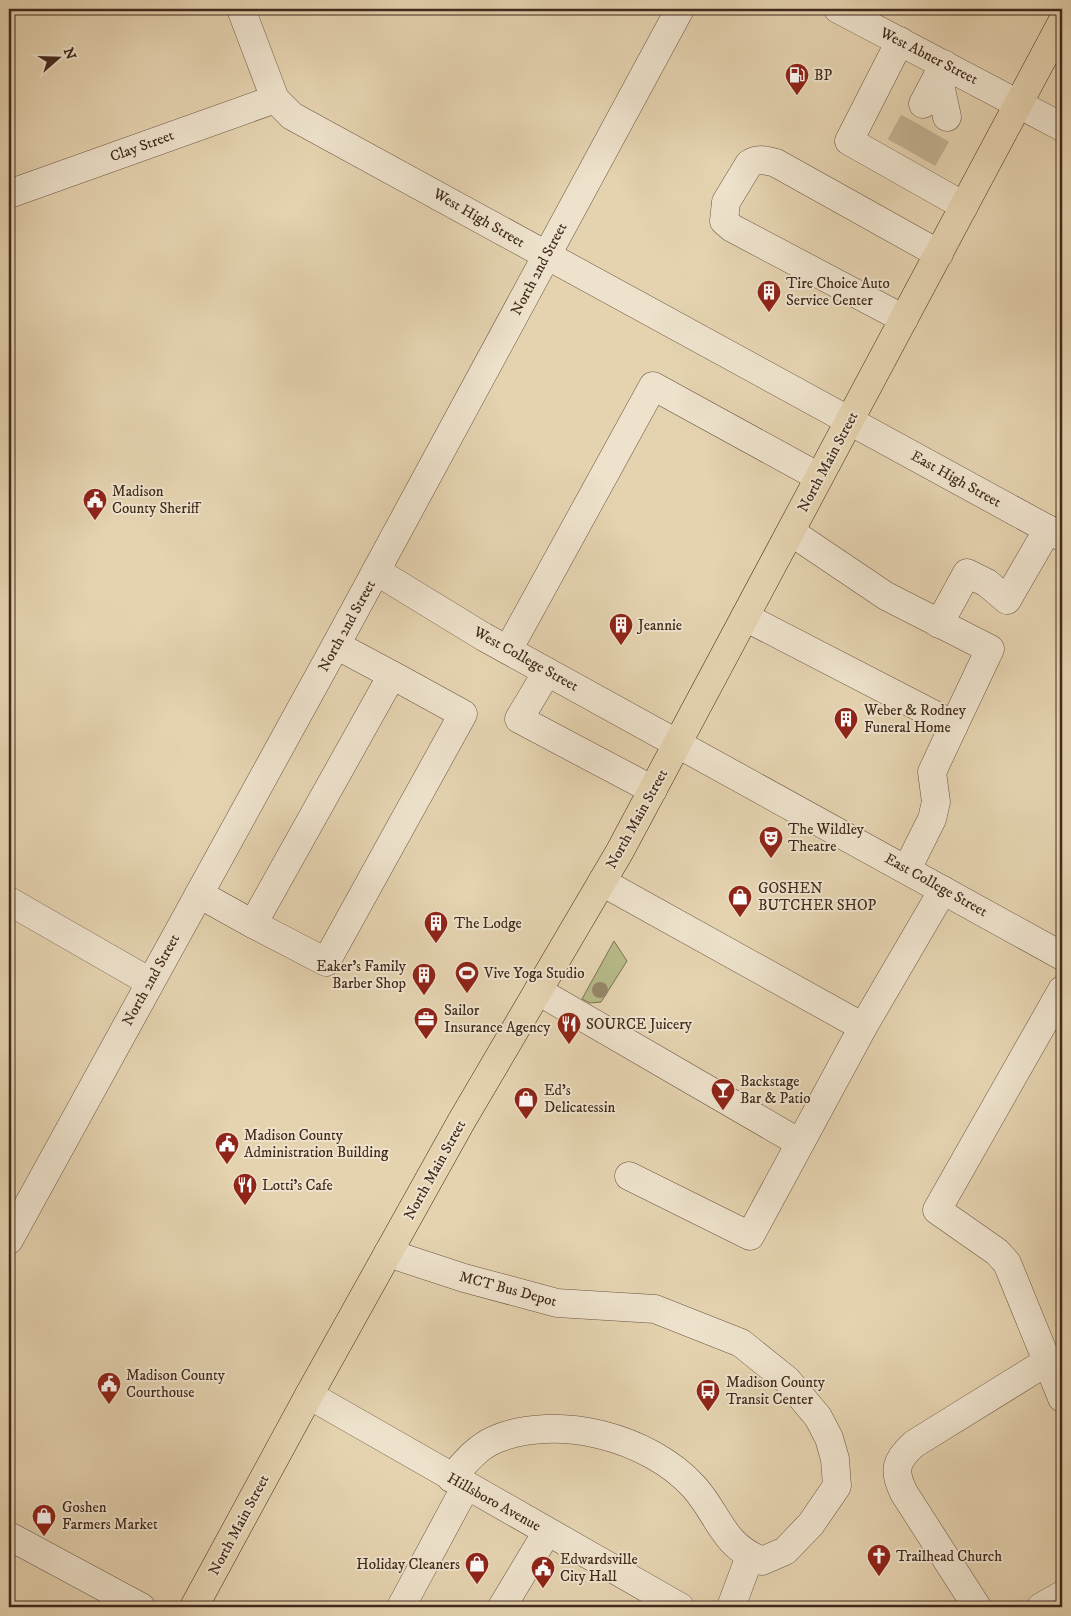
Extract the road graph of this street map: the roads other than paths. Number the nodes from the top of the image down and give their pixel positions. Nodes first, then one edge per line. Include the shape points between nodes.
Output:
1 (241, 9) edge
2 (680, 9) edge
3 (838, 9) edge
4 (1062, 22) edge
5 (900, 41) junction
6 (941, 69) junction
7 (275, 99) junction
8 (1019, 103) junction
9 (923, 104) tunnel mouth
10 (947, 117) tunnel mouth
11 (1062, 126) edge
12 (9, 194) edge
13 (964, 206) junction
14 (939, 254) junction
15 (547, 256) junction
16 (904, 319) junction
17 (850, 421) junction
18 (820, 477) junction
19 (791, 532) junction
20 (1055, 533) edge
21 (376, 571) junction
22 (745, 617) junction
23 (940, 624) junction
24 (336, 645) junction
25 (508, 650) junction
26 (548, 672) junction
27 (392, 676) junction
28 (954, 725) junction
29 (678, 742) junction
30 (653, 790) junction
31 (907, 869) junction
32 (602, 882) junction
33 (943, 890) junction
34 (199, 894) junction
35 (9, 901) edge
36 (253, 924) junction
37 (1062, 956) edge
38 (150, 982) junction
39 (1062, 990) edge
40 (538, 991) junction
41 (863, 1027) junction
42 (800, 1143) junction
43 (629, 1176) dead end
44 (9, 1240) edge
45 (388, 1253) junction
46 (1048, 1361) junction
47 (309, 1395) junction
48 (1062, 1398) edge
49 (459, 1482) junction
50 (547, 1532) junction
51 (9, 1536) edge
52 (750, 1556) junction
53 (1062, 1595) edge
54 (673, 1605) edge
55 (141, 1607) edge
56 (194, 1607) edge
57 (401, 1607) edge
58 (502, 1607) edge
59 (731, 1607) edge
60 (977, 1607) edge
61 (1041, 1607) edge

1 - 7 street, West High Street
2 - 15 street, North 2nd Street
3 - 5 street, West Abner Street
4 - 8 main road, North Main Street
5 - 6 street, West Abner Street
5 - 13 street via 849,141 895,155 918,168
6 - 8 street, West Abner Street
6 - 9 street
6 - 10 street
7 - 12 street, Clay Street
7 - 15 street, West High Street via 292,116
8 - 11 street, West Abner Street
8 - 13 main road, North Main Street
13 - 14 main road, North Main Street
14 - 16 main road, North Main Street
14 - 16 street via 776,163 754,160 726,202 724,221 732,228
15 - 17 street, West High Street
15 - 21 street, North 2nd Street
16 - 17 main road, North Main Street
17 - 18 main road, North Main Street
17 - 20 street, East High Street
18 - 19 main road, North Main Street
18 - 25 street via 653,386
19 - 22 main road, North Main Street
19 - 23 street via 886,596
20 - 23 street via 1007,600 967,573
21 - 24 street, North 2nd Street
21 - 25 street, West College Street
22 - 28 street
22 - 29 main road, North Main Street
23 - 28 street via 990,649
24 - 27 street
24 - 34 street, North 2nd Street
25 - 26 street, West College Street
26 - 29 street, West College Street
26 - 30 street via 519,719
27 - 36 street
27 - 36 street via 463,714 326,962
28 - 31 street via 932,772 936,802 932,819
29 - 30 main road, North Main Street
29 - 31 street, East College Street
30 - 32 main road, North Main Street
31 - 33 street, East College Street
32 - 40 main road, North Main Street
32 - 41 street
33 - 37 street, East College Street
33 - 41 street
34 - 36 street
34 - 38 street, North 2nd Street
35 - 38 street
38 - 44 street, North 2nd Street
39 - 46 street via 937,1210 997,1252 1007,1263
40 - 42 street
40 - 45 main road, North Main Street
41 - 42 street
42 - 43 street via 750,1236
45 - 47 main road, North Main Street
45 - 52 street, MCT Bus Depot via 558,1304 655,1309 741,1343 787,1380 818,1417 829,1438 836,1459 837,1486 811,1524 785,1551 762,1561
46 - 48 street
46 - 60 street via 914,1444 898,1463 897,1479 904,1493
47 - 49 street, Hillsboro Avenue
47 - 56 main road, North Main Street
49 - 50 street, Hillsboro Avenue
49 - 52 street via 472,1454 494,1440 535,1430 583,1431 636,1445 667,1463 695,1487 732,1543
49 - 57 street
50 - 54 street, Hillsboro Avenue
50 - 58 street
51 - 55 street
52 - 59 street
53 - 61 street

